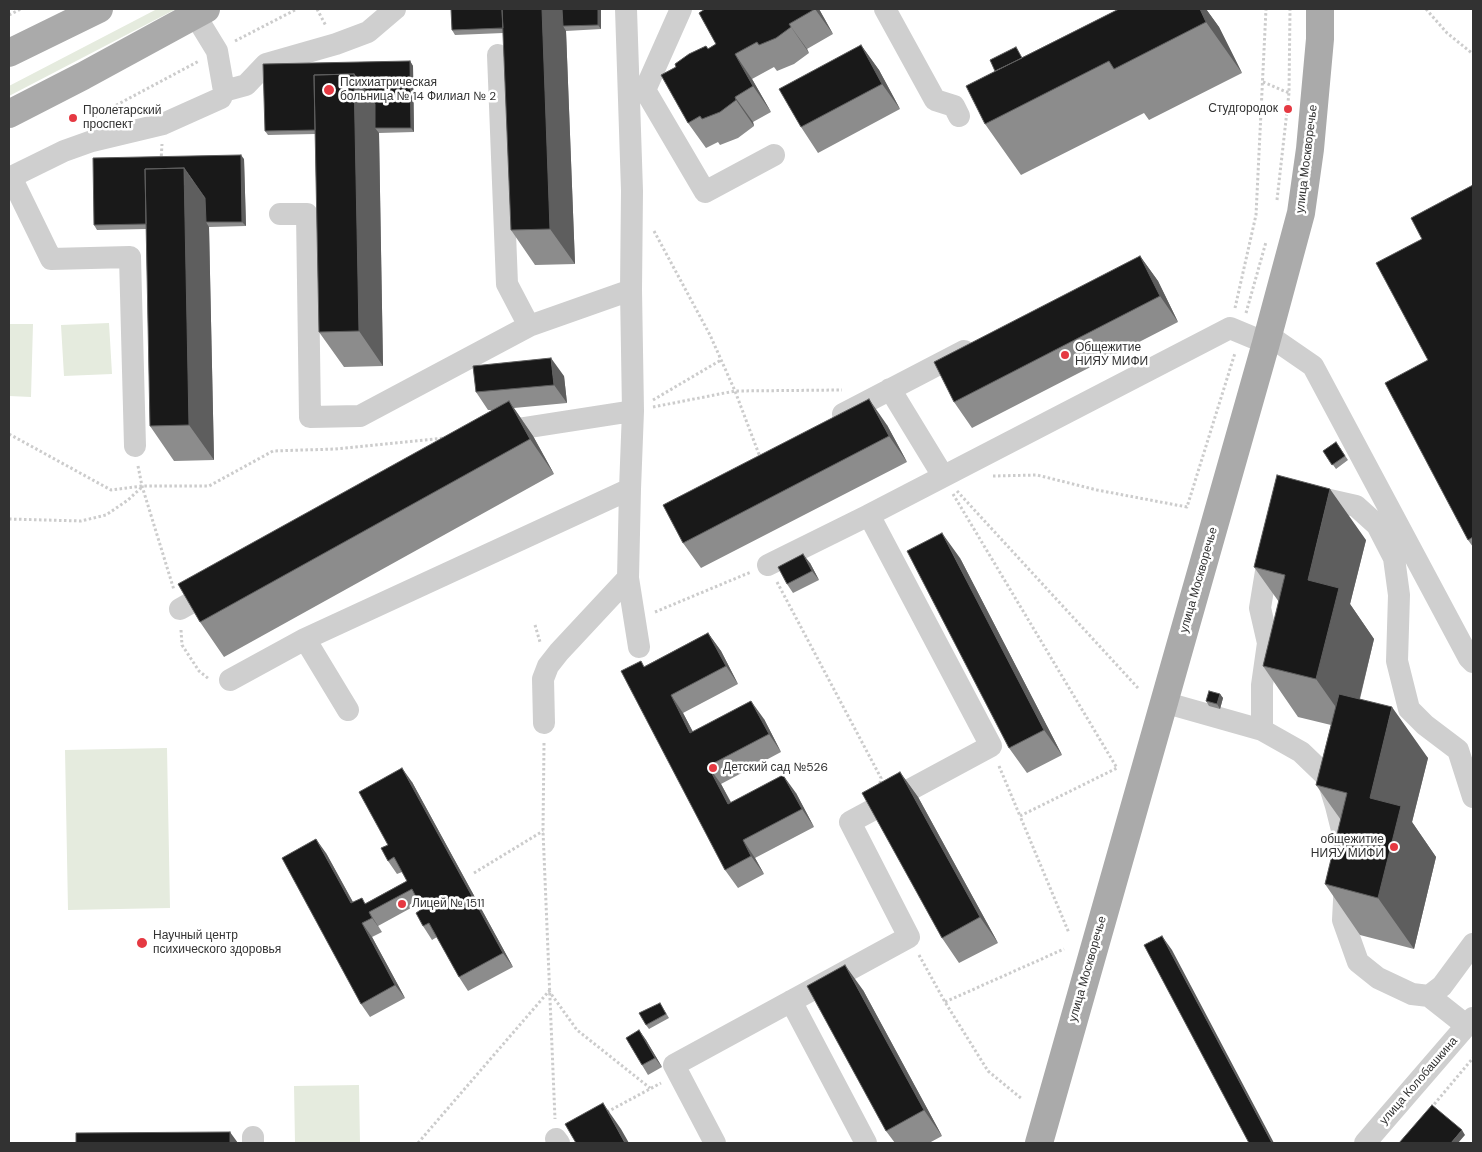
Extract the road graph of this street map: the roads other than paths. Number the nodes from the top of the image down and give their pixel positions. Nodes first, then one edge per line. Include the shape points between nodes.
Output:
1 (99, 9) edge
2 (395, 9) edge
3 (626, 9) edge
4 (681, 9) edge
5 (885, 9) edge
6 (1320, 9) edge
7 (200, 12) edge
8 (9, 53) edge
9 (498, 55) dead end
10 (224, 91) junction
11 (637, 91) junction
12 (9, 114) edge
13 (959, 116) dead end
14 (774, 155) dead end
15 (10, 177) edge
16 (280, 214) dead end
17 (631, 290) junction
18 (529, 326) junction
19 (1267, 339) junction
20 (986, 340) edge
21 (890, 389) junction
22 (633, 411) junction
23 (821, 425) edge
24 (475, 442) edge
25 (135, 446) dead end
26 (943, 476) junction
27 (630, 488) junction
28 (869, 515) junction
29 (768, 565) road end
30 (628, 578) junction
31 (232, 580) edge
32 (180, 609) edge
33 (305, 638) junction
34 (639, 647) dead end
35 (1473, 662) edge
36 (230, 680) dead end
37 (1163, 702) junction
38 (348, 710) dead end
39 (544, 723) road end
40 (1262, 730) junction
41 (1473, 797) edge
42 (1473, 944) edge
43 (1429, 996) junction
44 (791, 1002) junction
45 (1468, 1030) edge
46 (715, 1143) edge
47 (866, 1143) edge
48 (1039, 1143) edge
49 (1365, 1143) edge

1 - 8 main road
2 - 10 street via 368,32 266,64 246,85
3 - 11 street
4 - 11 street
5 - 13 street via 935,100 954,106
6 - 19 main road, улица Москворечье via 1304,199
7 - 10 street via 217,51
7 - 12 main road
9 - 18 street via 507,284
10 - 15 street via 220,98 163,124 92,141
11 - 14 street via 705,192
11 - 17 street
15 - 25 street via 51,258 130,257
16 - 18 street via 307,214 310,417 360,416
17 - 18 street
17 - 22 street
19 - 26 street via 1236,330
19 - 35 street via 1313,366
19 - 37 main road, улица Москворечье
20 - 21 street
21 - 23 street
21 - 26 street
22 - 24 street via 492,433
22 - 27 street
26 - 28 street
27 - 30 street
27 - 33 street
28 - 29 street
28 - 44 street via 991,746 850,822 909,937
30 - 34 street
30 - 39 street via 548,666 543,680
31 - 32 street
33 - 36 street
33 - 38 street
37 - 40 street
37 - 48 main road, улица Москворечье
40 - 41 street via 1262,685 1268,644 1260,608 1268,559 1288,528 1325,499 1356,506 1377,526 1394,558 1399,596 1397,661 1409,709 1458,750
40 - 43 street via 1301,752 1327,778 1349,856 1343,920 1358,962 1378,978 1412,994
42 - 43 street via 1442,986
43 - 45 street
44 - 46 street via 674,1065
44 - 47 street
45 - 49 street, улица Колобашкина

